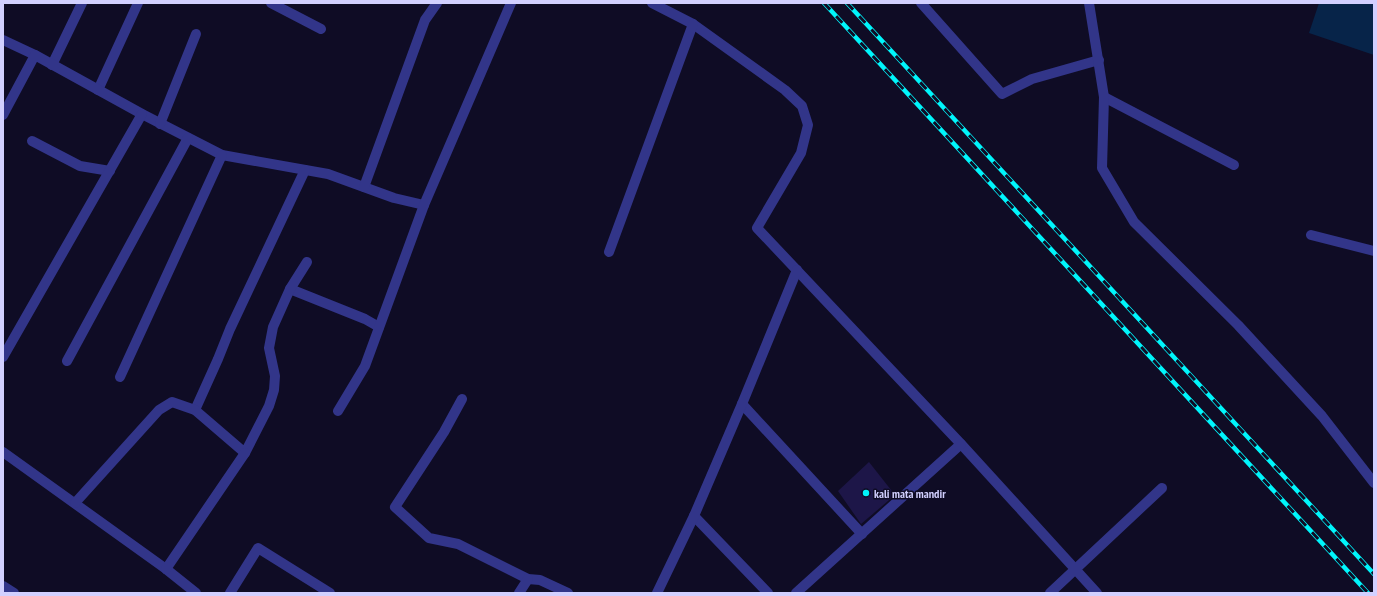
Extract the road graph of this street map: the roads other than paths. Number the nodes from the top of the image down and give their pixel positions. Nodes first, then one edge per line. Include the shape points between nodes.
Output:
1 (82, 3) edge
2 (138, 3) edge
3 (271, 3) edge
4 (437, 3) edge
5 (510, 3) edge
6 (652, 3) edge
7 (921, 3) edge
8 (1089, 3) edge
9 (693, 24) junction
10 (321, 29) dead end
11 (196, 34) dead end
12 (3, 40) edge
13 (35, 55) junction
14 (1099, 60) junction
15 (52, 65) junction
16 (98, 90) junction
17 (1104, 97) junction
18 (142, 114) junction
19 (3, 115) edge
20 (160, 124) junction
21 (188, 138) junction
22 (32, 141) dead end
23 (222, 155) junction
24 (1234, 165) dead end
25 (305, 170) junction
26 (110, 171) junction
27 (364, 187) junction
28 (424, 206) junction
29 (1311, 235) dead end
30 (1374, 251) edge
31 (608, 252) dead end
32 (307, 262) dead end
33 (797, 270) junction
34 (290, 289) junction
35 (379, 327) junction
36 (3, 357) edge
37 (67, 361) dead end
38 (120, 377) dead end
39 (462, 399) dead end
40 (742, 404) junction
41 (194, 410) junction
42 (338, 412) dead end
43 (961, 444) junction
44 (3, 452) edge
45 (245, 453) junction
46 (1373, 478) edge
47 (1162, 488) dead end
48 (75, 503) junction
49 (694, 516) junction
50 (862, 534) junction
51 (166, 569) junction
52 (1075, 569) junction
53 (528, 579) junction
54 (3, 586) edge
55 (14, 593) edge
56 (196, 593) edge
57 (230, 593) edge
58 (330, 593) edge
59 (519, 593) edge
60 (568, 593) edge
61 (657, 593) edge
62 (768, 593) edge
63 (796, 593) edge
64 (1050, 593) edge
65 (1097, 593) edge

1 - 15 street
2 - 16 street
3 - 10 street
4 - 27 street via 422,27
5 - 28 street
6 - 9 street
7 - 14 street via 1002,94 1032,79
8 - 14 street
9 - 31 street
9 - 33 street via 785,90 802,106 808,125 801,154 758,228
11 - 20 street
12 - 13 street
13 - 15 street
13 - 19 street
14 - 17 street
15 - 16 street
16 - 18 street
17 - 24 street
17 - 46 street via 1102,168 1134,222 1238,325 1322,416
18 - 20 street
18 - 26 street
20 - 21 street
21 - 23 street
21 - 37 street
22 - 26 street via 80,166
23 - 25 street
23 - 38 street
25 - 27 street via 328,174
25 - 41 street
26 - 36 street
27 - 28 street
28 - 35 street
29 - 30 street
32 - 34 street
33 - 40 street
33 - 43 street
34 - 35 street
34 - 45 street via 272,327 269,348 275,376 274,390 269,406
35 - 42 street via 365,366
39 - 53 street via 395,508 429,538 458,544
40 - 49 street
40 - 50 street
41 - 45 street
41 - 48 street via 172,402 159,410
43 - 50 street
43 - 52 street
44 - 48 street
45 - 51 street
47 - 52 street
48 - 51 street
49 - 61 street
49 - 62 street
50 - 63 street
51 - 56 street
52 - 64 street
52 - 65 street
53 - 59 street
53 - 60 street via 540,580
54 - 55 street
57 - 58 street via 258,548

